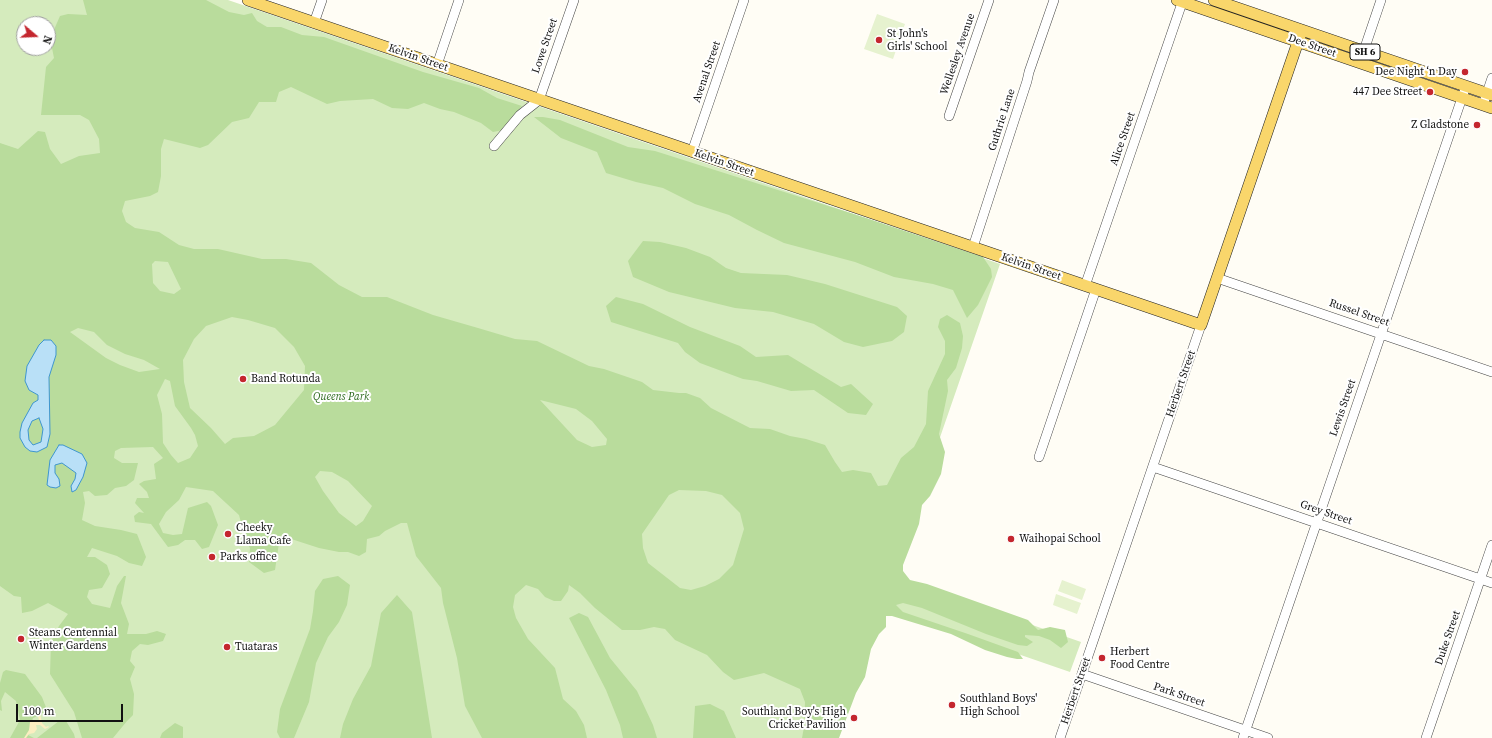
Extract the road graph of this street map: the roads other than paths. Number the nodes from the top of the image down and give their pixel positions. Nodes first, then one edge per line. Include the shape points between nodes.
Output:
1 (248, 0) edge
2 (322, 0) edge
3 (459, 0) edge
4 (574, 0) edge
5 (744, 0) edge
6 (989, 0) edge
7 (1054, 0) edge
8 (1214, 0) edge
9 (1381, 0) edge
10 (1181, 1) edge
11 (1235, 3) edge
12 (1230, 18) junction
13 (314, 23) junction
14 (1302, 30) junction
15 (1299, 42) junction
16 (1364, 51) junction
17 (1360, 62) junction
18 (437, 65) junction
19 (1492, 78) edge
20 (1466, 86) junction
21 (1489, 94) edge
22 (1462, 98) junction
23 (540, 100) junction
24 (1487, 106) edge
25 (949, 116) dead end
26 (494, 146) dead end
27 (692, 152) junction
28 (973, 247) junction
29 (1217, 278) junction
30 (1085, 286) junction
31 (1096, 289) junction
32 (1201, 325) junction
33 (1381, 334) junction
34 (1492, 372) edge
35 (1039, 458) dead end
36 (1153, 467) junction
37 (1317, 523) junction
38 (1492, 545) edge
39 (1480, 578) junction
40 (1492, 583) edge
41 (1082, 674) junction
42 (1244, 734) edge
43 (1060, 738) edge
44 (1268, 738) edge
45 (1426, 738) edge

1 - 13 main road, Kelvin Street
2 - 13 street
3 - 18 street
4 - 23 street, Lowe Street
5 - 27 street, Avenal Street
6 - 25 street, Wellesley Avenue
7 - 28 street, Guthrie Lane via 1028,72
8 - 11 main road, Dee Street / SH 6
9 - 16 street
10 - 12 main road, Dee Street / SH 6
10 - 30 street, Alice Street
11 - 12 street
11 - 14 main road, Dee Street / SH 6
12 - 15 main road, Dee Street / SH 6
13 - 18 main road, Kelvin Street
14 - 15 main road, Herbert Street
14 - 16 main road, Dee Street / SH 6
15 - 17 main road, Dee Street / SH 6
15 - 29 main road, Herbert Street
16 - 17 street
16 - 20 main road, Dee Street / SH 6
17 - 22 main road, Dee Street / SH 6
18 - 23 main road, Kelvin Street
19 - 21 street
20 - 21 main road, Dee Street / SH 6
20 - 22 street, Lewis Street
21 - 24 street
22 - 24 main road, Dee Street / SH 6
22 - 33 street, Lewis Street
23 - 26 street via 520,116
23 - 27 main road, Kelvin Street
27 - 28 main road, Kelvin Street
28 - 30 main road, Kelvin Street
29 - 32 main road, Herbert Street
29 - 33 street, Russel Street
30 - 31 main road, Kelvin Street
31 - 32 main road, Kelvin Street
31 - 35 street
32 - 36 street, Herbert Street
33 - 34 street, Russel Street
33 - 37 street, Lewis Street
36 - 37 street, Grey Street
36 - 41 street, Herbert Street
37 - 39 street, Grey Street
37 - 42 street, Lewis Street
38 - 39 street, Duke Street
39 - 40 street, Grey Street
39 - 45 street, Duke Street
41 - 42 street, Park Street
41 - 43 street, Herbert Street
42 - 44 street, Park Street

